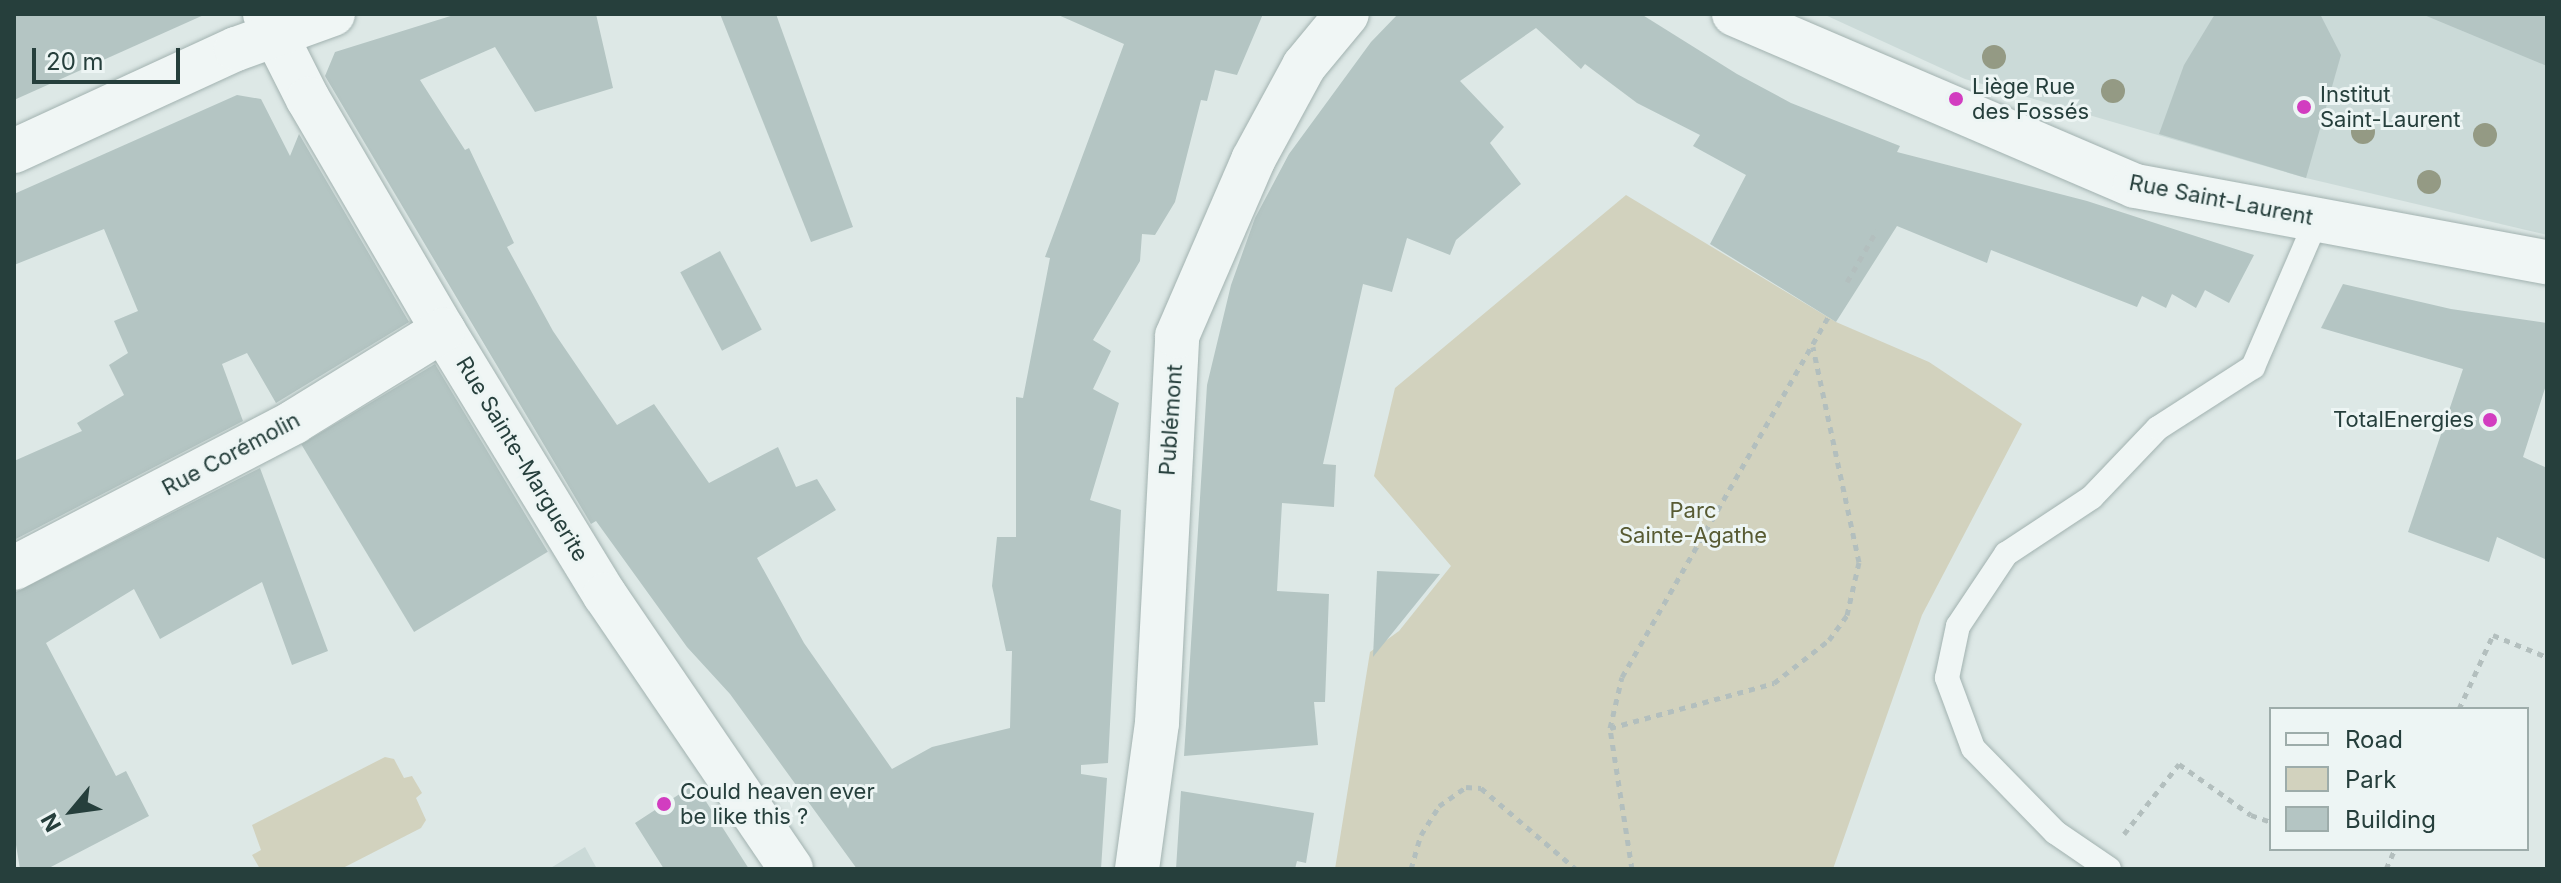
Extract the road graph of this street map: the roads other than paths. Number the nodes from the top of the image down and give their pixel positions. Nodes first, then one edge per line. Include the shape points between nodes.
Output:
1 (333, 14) edge
2 (1347, 14) edge
3 (1734, 14) edge
4 (269, 25) edge
5 (14, 151) edge
6 (2317, 219) junction
7 (2547, 262) edge
8 (443, 330) junction
9 (14, 568) edge
10 (2105, 866) edge
11 (791, 869) edge
12 (1137, 869) edge

1 - 4 street
2 - 12 street, Publémont via 1304,66 1253,160 1177,336 1157,723
3 - 6 street, Rue Saint-Laurent via 2135,186
4 - 5 street
4 - 8 street, Rue Sainte-Marguerite
6 - 7 street, Rue Saint-Laurent
6 - 10 lane via 2253,367 2158,428 2092,497 2006,554 1977,590 1958,626 1947,678 1973,748 2055,832
8 - 9 street, Rue Corémolin via 294,422
8 - 11 street, Rue Sainte-Marguerite via 612,606

